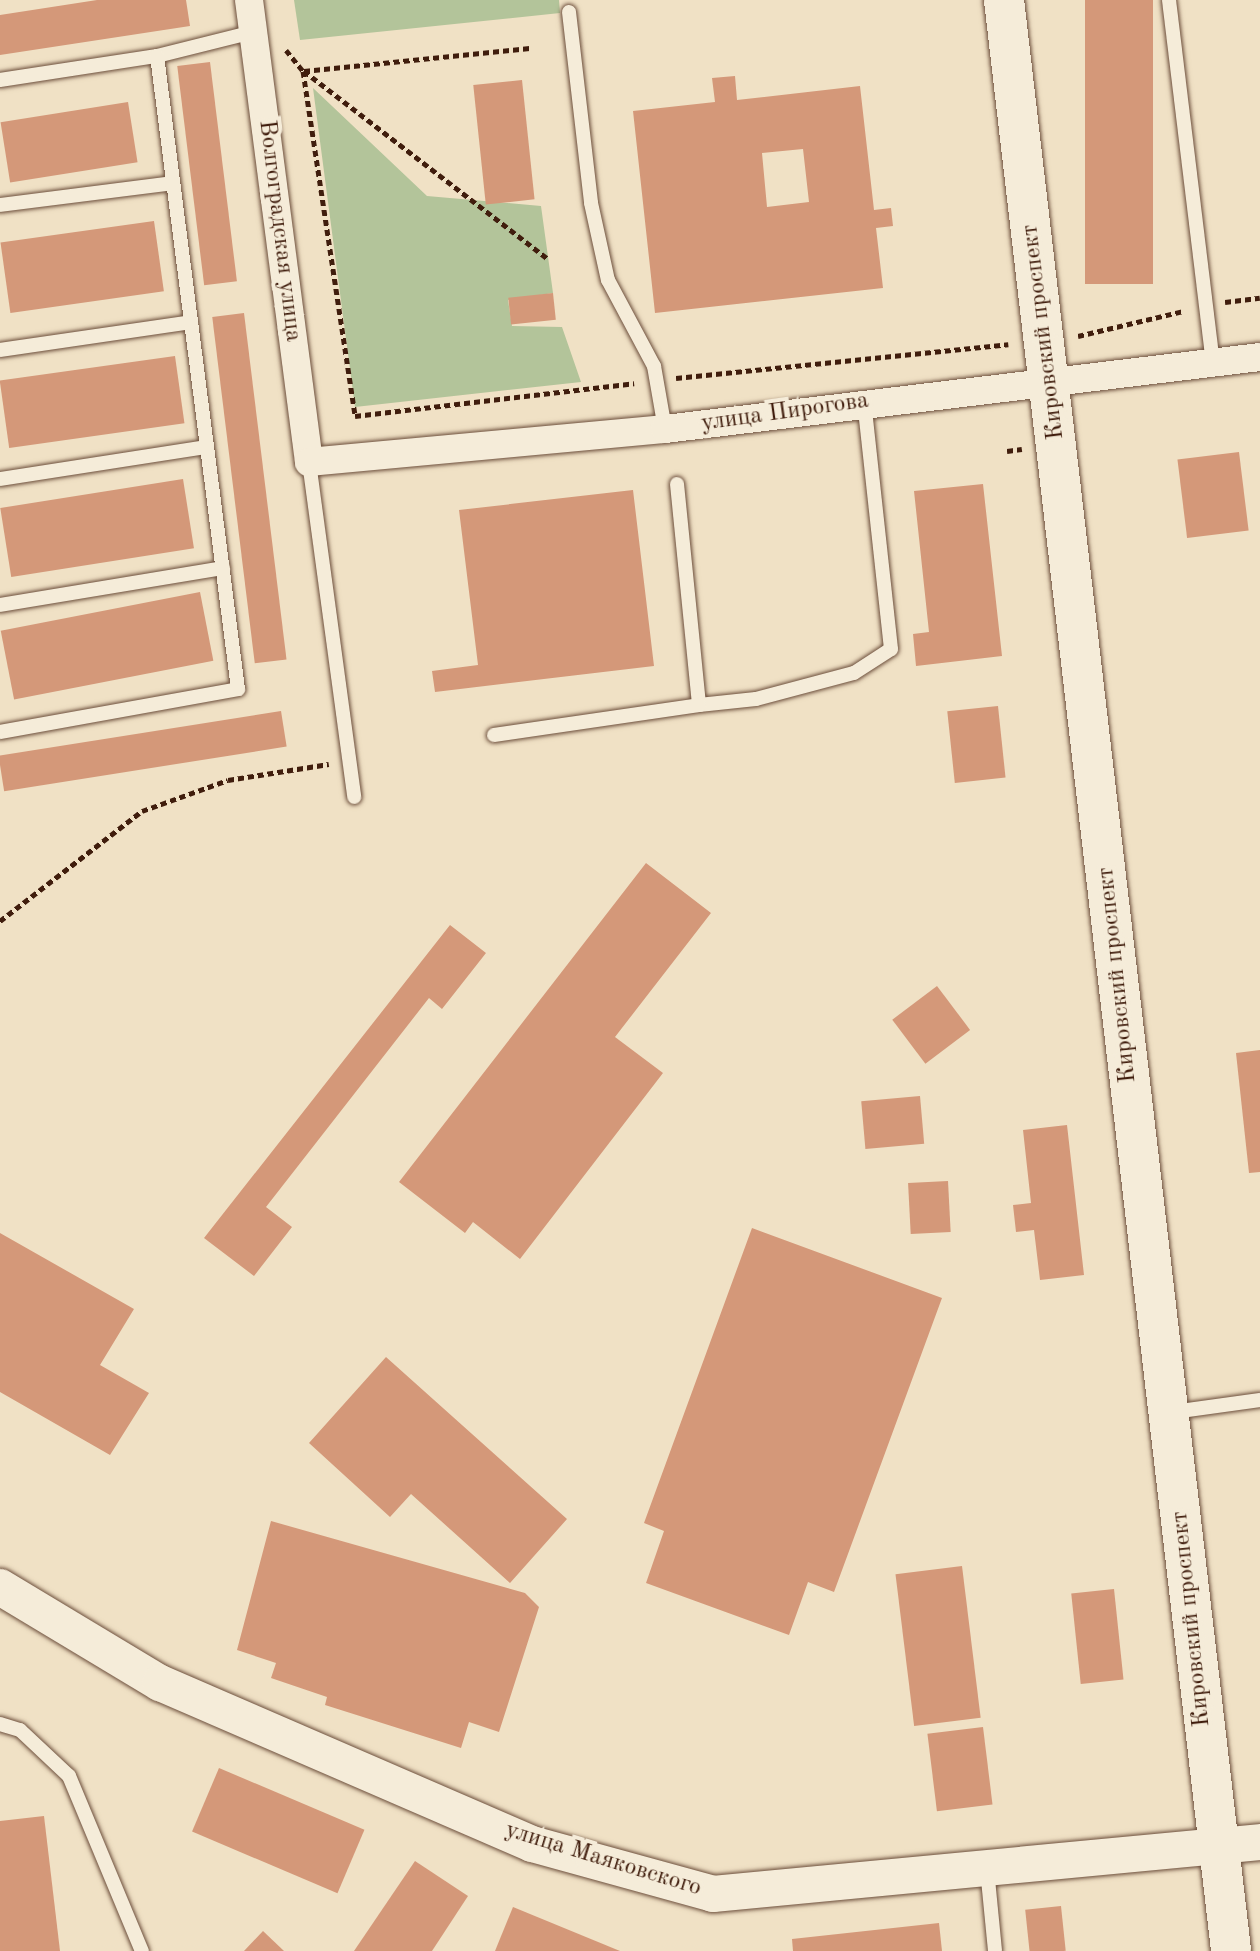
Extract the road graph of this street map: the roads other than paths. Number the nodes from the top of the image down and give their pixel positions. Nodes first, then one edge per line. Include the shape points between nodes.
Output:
1 (249, 0) edge
2 (1004, 0) edge
3 (1169, 0) edge
4 (569, 12) dead end
5 (253, 32) junction
6 (157, 56) junction
7 (0, 80) edge
8 (173, 183) junction
9 (0, 205) edge
10 (191, 322) junction
11 (0, 350) edge
12 (1260, 357) edge
13 (1213, 363) junction
14 (1051, 381) junction
15 (864, 401) junction
16 (665, 429) junction
17 (207, 447) junction
18 (309, 462) junction
19 (0, 479) edge
20 (677, 484) dead end
21 (223, 568) junction
22 (0, 605) edge
23 (699, 705) junction
24 (0, 732) edge
25 (494, 735) dead end
26 (354, 797) dead end
27 (1260, 1400) edge
28 (1168, 1412) junction
29 (0, 1587) edge
30 (0, 1724) edge
31 (1260, 1842) edge
32 (1218, 1847) junction
33 (987, 1869) junction
34 (142, 1951) edge
35 (995, 1951) edge
36 (1231, 1951) edge

1 - 5 street, Волгоградская улица
2 - 14 main road, Кировский проспект
3 - 13 lane
4 - 16 lane via 591,203 608,280 655,381
5 - 6 lane
5 - 18 street, Волгоградская улица
6 - 7 lane
6 - 8 lane
8 - 9 lane
8 - 10 lane
10 - 11 lane
10 - 17 lane
12 - 13 street, улица Пирогова
13 - 14 street, улица Пирогова
14 - 15 street, улица Пирогова
14 - 28 main road, Кировский проспект
15 - 16 street, улица Пирогова
15 - 23 lane via 891,649 854,673 756,699
16 - 18 street, улица Пирогова
17 - 19 lane
17 - 21 lane
18 - 26 lane
20 - 23 lane
21 - 22 lane
21 - 24 lane via 238,689
23 - 25 lane
27 - 28 lane
28 - 32 main road, Кировский проспект
29 - 33 street, улица Маяковского via 160,1683 532,1844 713,1894
30 - 34 lane via 20,1730 69,1776
31 - 32 street, улица Маяковского
32 - 33 street, улица Маяковского
32 - 36 main road, Кировский проспект
33 - 35 lane

